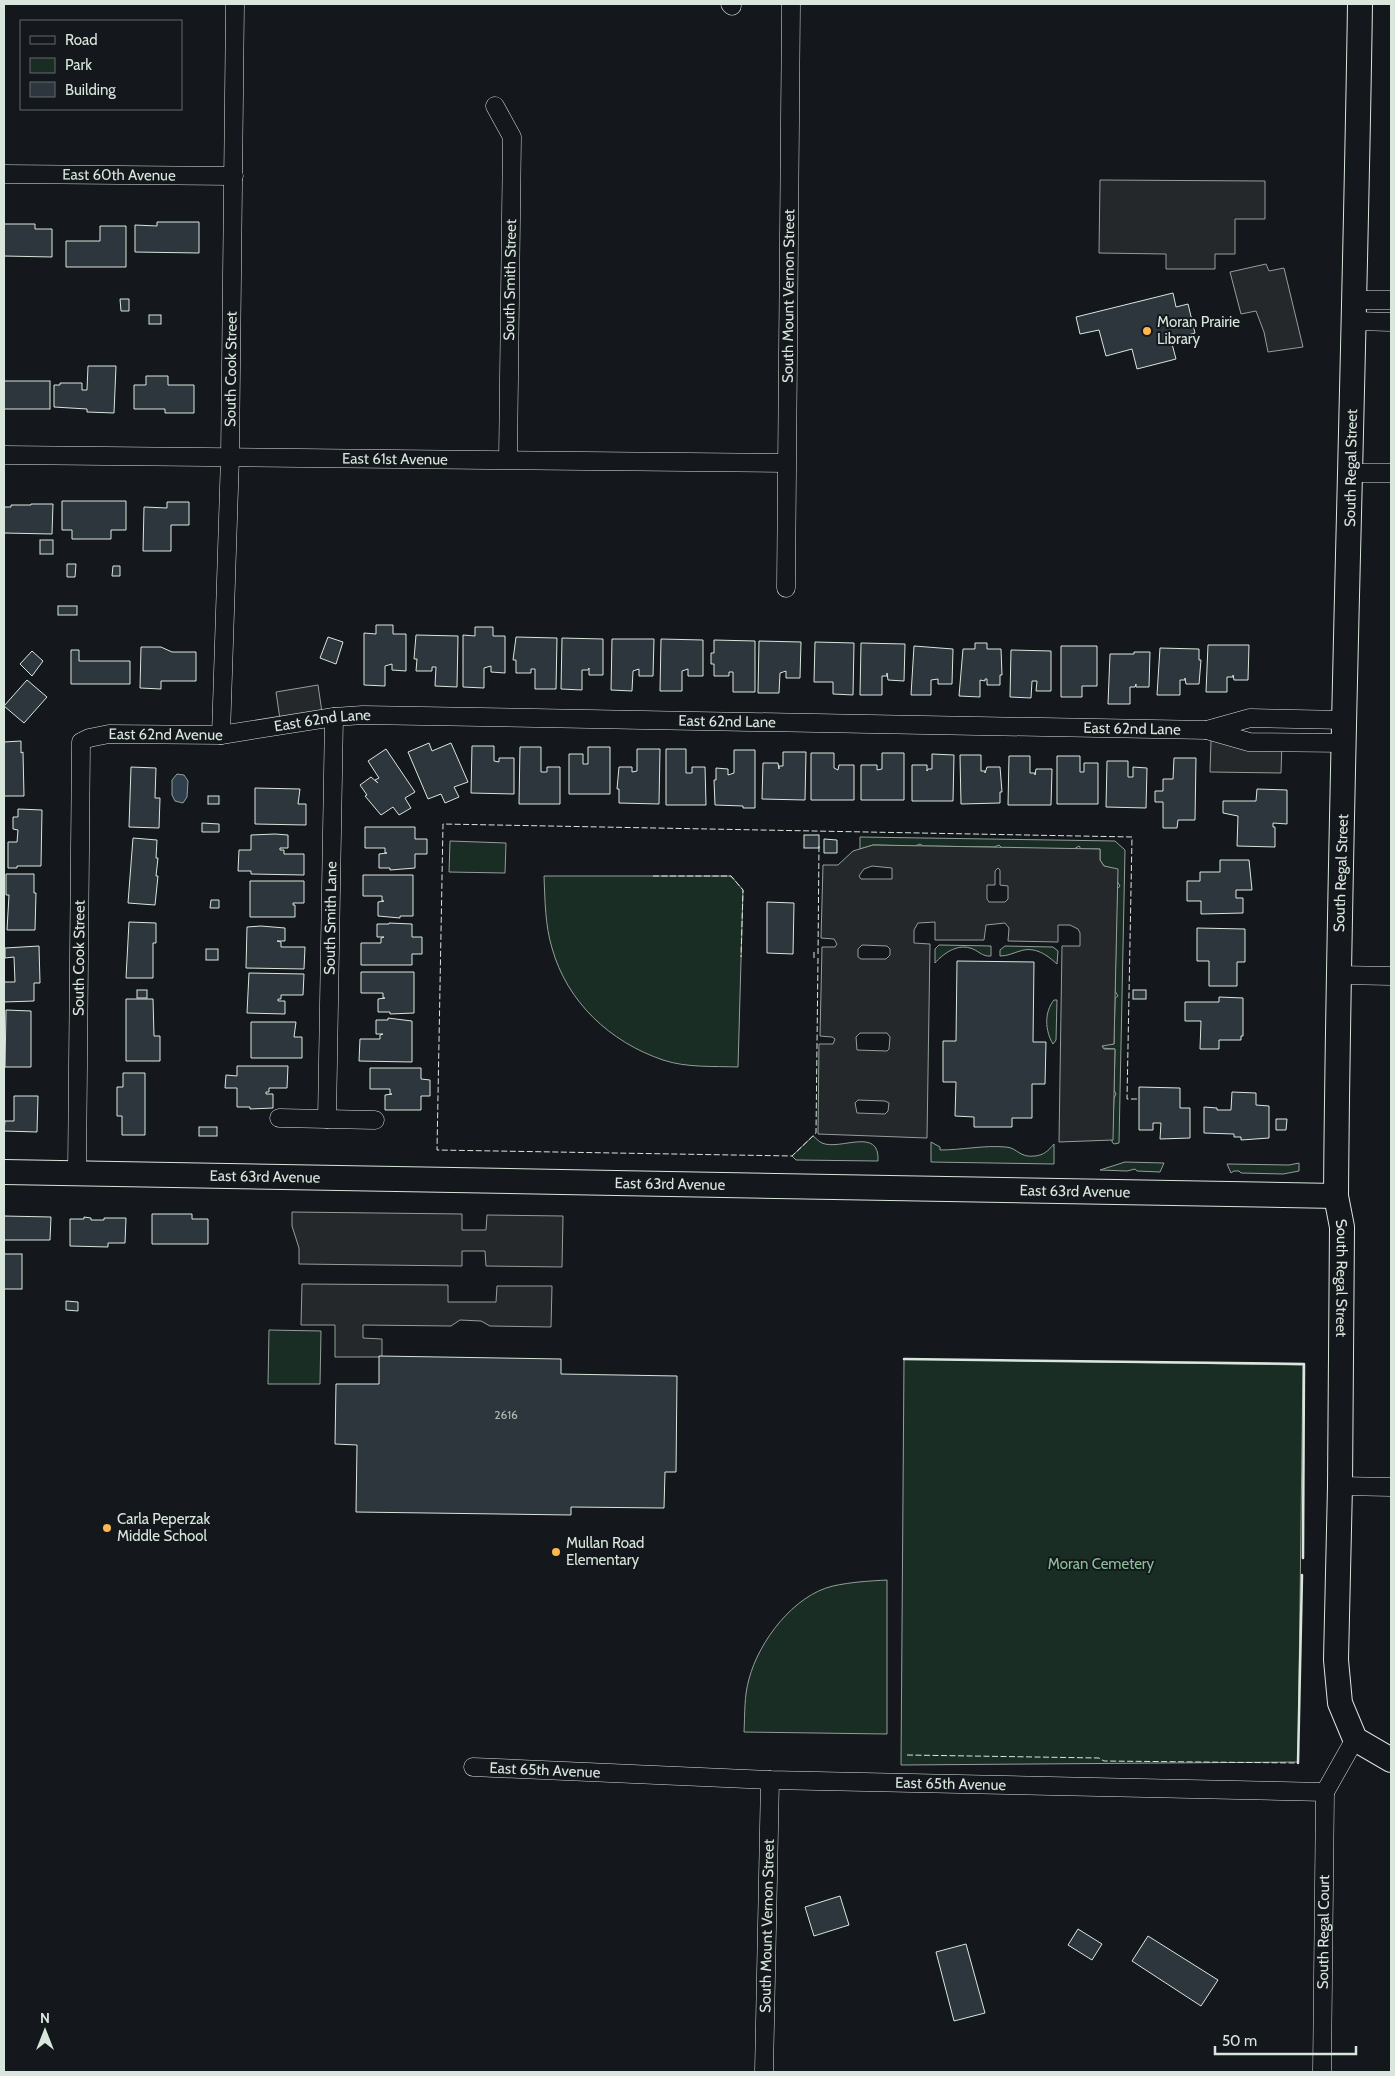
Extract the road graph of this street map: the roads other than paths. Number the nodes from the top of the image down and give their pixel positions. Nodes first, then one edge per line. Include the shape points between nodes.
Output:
1 (235, 4) edge
2 (791, 4) edge
3 (1360, 4) edge
4 (495, 106) dead end
5 (4, 174) edge
6 (234, 176) junction
7 (1391, 300) edge
8 (1355, 311) junction
9 (1391, 322) edge
10 (4, 455) edge
11 (230, 457) junction
12 (508, 459) junction
13 (786, 462) junction
14 (1351, 473) junction
15 (1391, 473) edge
16 (786, 588) dead end
17 (334, 717) junction
18 (1345, 720) junction
19 (249, 729) joint
20 (1206, 730) junction
21 (222, 735) junction
22 (81, 742) joint
23 (1345, 743) junction
24 (1338, 975) junction
25 (1391, 976) edge
26 (279, 1118) dead end
27 (327, 1119) junction
28 (375, 1120) dead end
29 (4, 1172) edge
30 (77, 1174) junction
31 (1336, 1196) junction
32 (1340, 1486) junction
33 (1391, 1486) edge
34 (1354, 1740) junction
35 (1391, 1760) edge
36 (473, 1767) dead end
37 (770, 1780) junction
38 (1325, 1792) junction
39 (764, 2072) edge
40 (1322, 2072) edge

1 - 6 street, South Cook Street
2 - 13 street, South Mount Vernon Street
3 - 8 street, South Regal Street
4 - 12 street, South Smith Street via 512,137
5 - 6 street, East 60th Avenue
6 - 11 street, South Cook Street
7 - 8 street
8 - 9 street
8 - 14 street, South Regal Street
10 - 11 street, East 61st Avenue
11 - 12 street, East 61st Avenue
11 - 21 street, South Cook Street
12 - 13 street, East 61st Avenue
13 - 16 street, South Mount Vernon Street
14 - 15 street
14 - 18 street, South Regal Street
17 - 19 street, East 62nd Lane
17 - 20 street, East 62nd Lane via 373,715
17 - 27 street, South Smith Lane
18 - 20 street, East 62nd Lane via 1250,718
18 - 23 street, South Regal Street
19 - 21 street, East 62nd Avenue
20 - 23 street, East 62nd Lane via 1249,742
21 - 22 street, East 62nd Avenue via 109,734
22 - 30 street, South Cook Street
23 - 24 street, South Regal Street
24 - 25 street
24 - 31 street, South Regal Street
26 - 27 street
27 - 28 street
29 - 30 street, East 63rd Avenue
30 - 31 street, East 63rd Avenue
31 - 32 street, South Regal Street via 1342,1227
32 - 33 street
32 - 34 street, South Regal Street via 1336,1660 1340,1703
34 - 35 street
34 - 38 street
36 - 37 street, East 65th Avenue
37 - 38 street, East 65th Avenue
37 - 39 street, South Mount Vernon Street
38 - 40 street, South Regal Court

